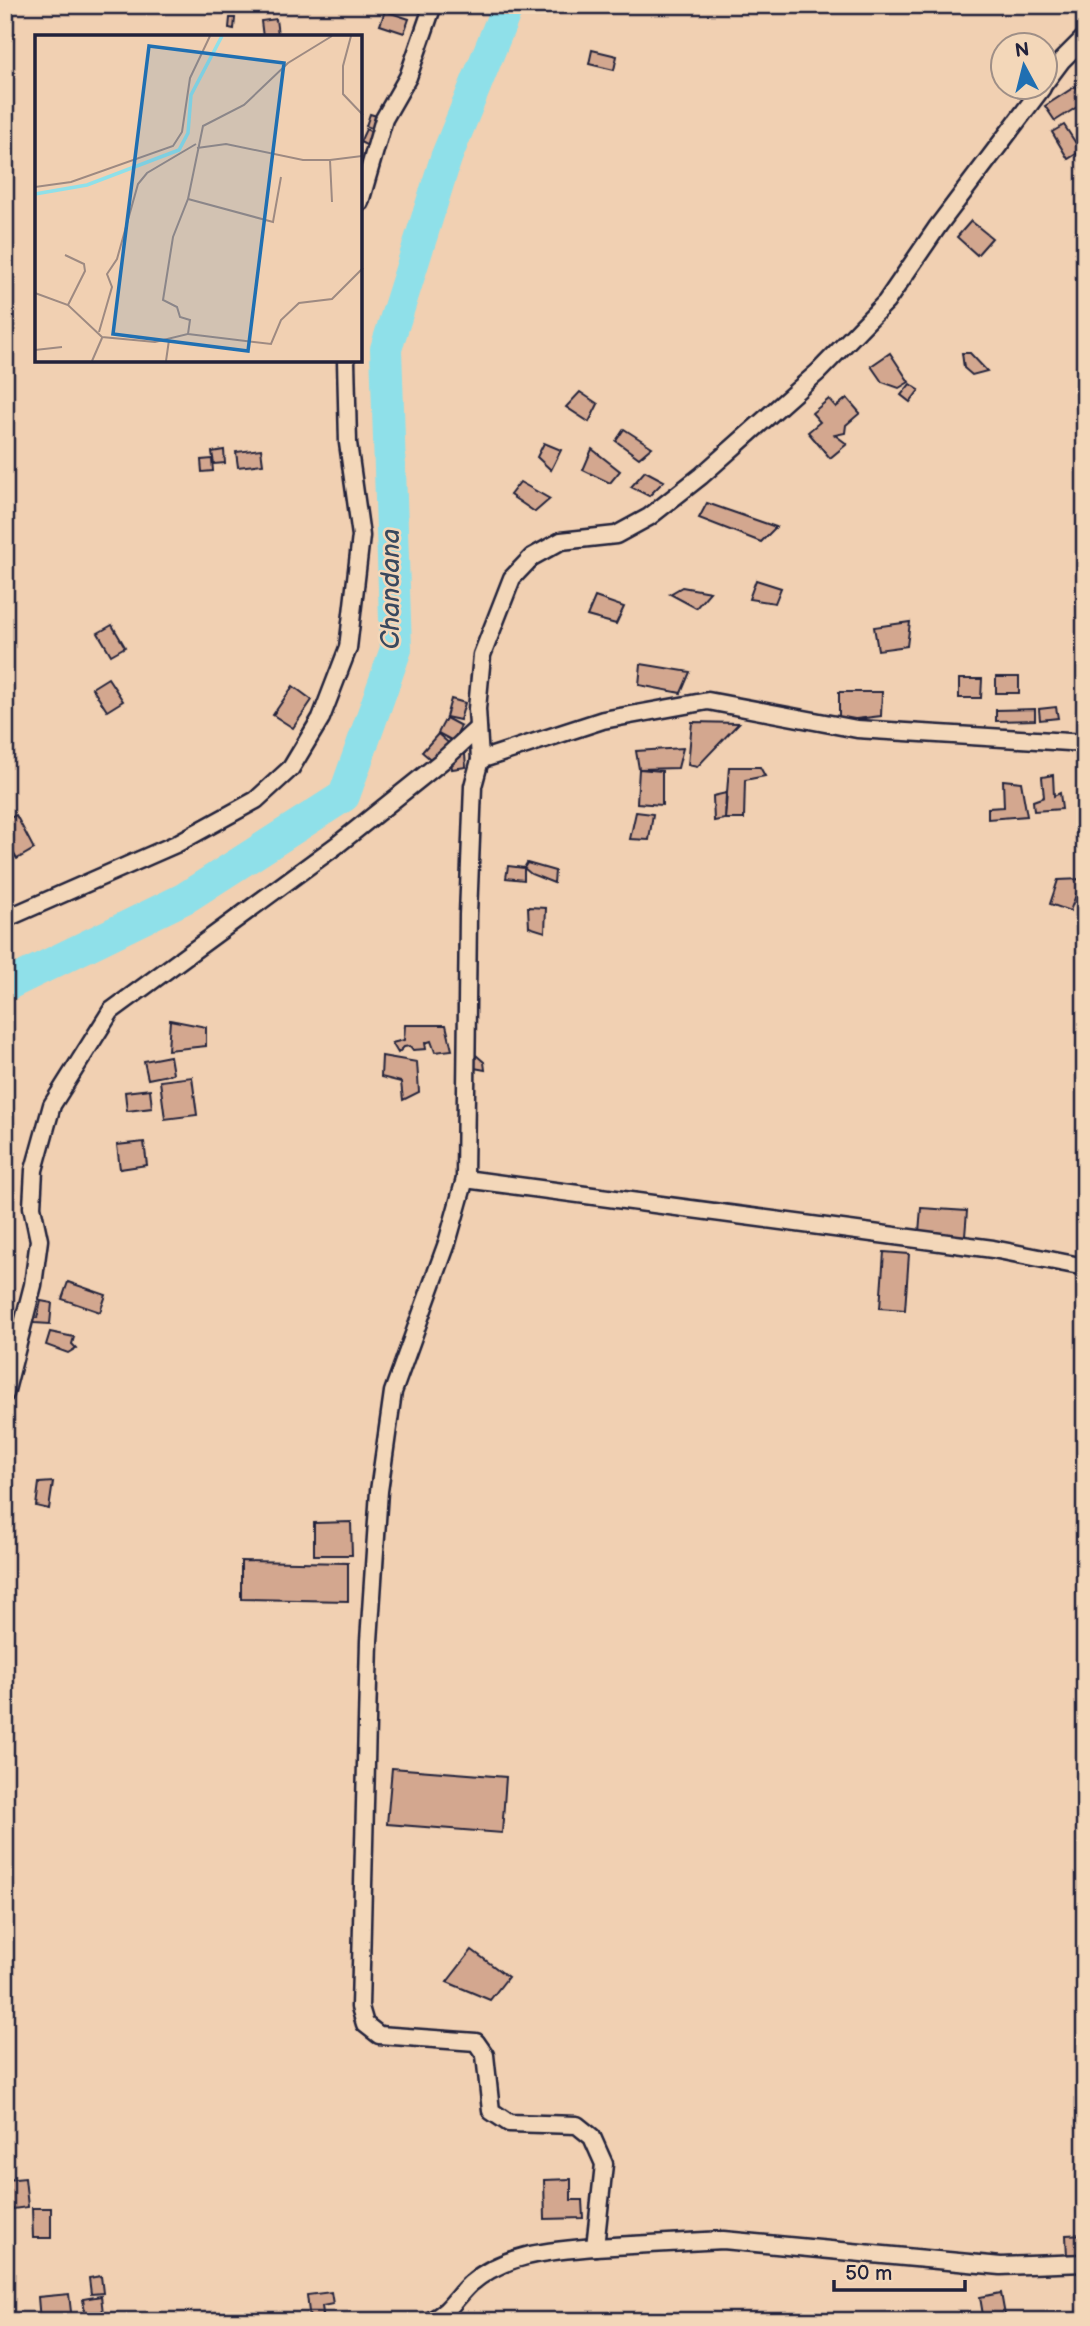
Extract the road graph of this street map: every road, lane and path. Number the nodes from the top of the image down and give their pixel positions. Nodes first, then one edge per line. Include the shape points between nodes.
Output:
1 (433, 5) edge
2 (1085, 37) edge
3 (1058, 65) edge
4 (1031, 102) edge
5 (362, 195) edge
6 (346, 362) edge
7 (478, 728) junction
8 (1085, 743) edge
9 (480, 760) junction
10 (5, 919) edge
11 (465, 1180) junction
12 (1085, 1268) edge
13 (5, 1394) edge
14 (595, 2247) junction
15 (1085, 2263) edge
16 (439, 2319) edge

1 - 5 street via 408,77 384,120
2 - 3 street
4 - 7 street via 886,302 818,372 649,517 616,535 561,541 532,557 512,578 482,655
6 - 10 street via 348,443 361,537 348,648 321,718 291,768 256,800 176,844
7 - 9 street
7 - 13 street via 337,845 111,1011 52,1105 34,1170 32,1206 39,1240 33,1285
8 - 9 street via 857,729 708,702 603,720
9 - 11 street via 473,786 468,915
11 - 12 street via 993,1249
11 - 14 street via 393,1392 379,1491 369,1640 360,2007 365,2024 379,2035 476,2042 485,2055 491,2111 509,2123 577,2125 592,2137 604,2164
14 - 15 street via 723,2240 1001,2266
14 - 16 street via 542,2252 501,2263 471,2284

